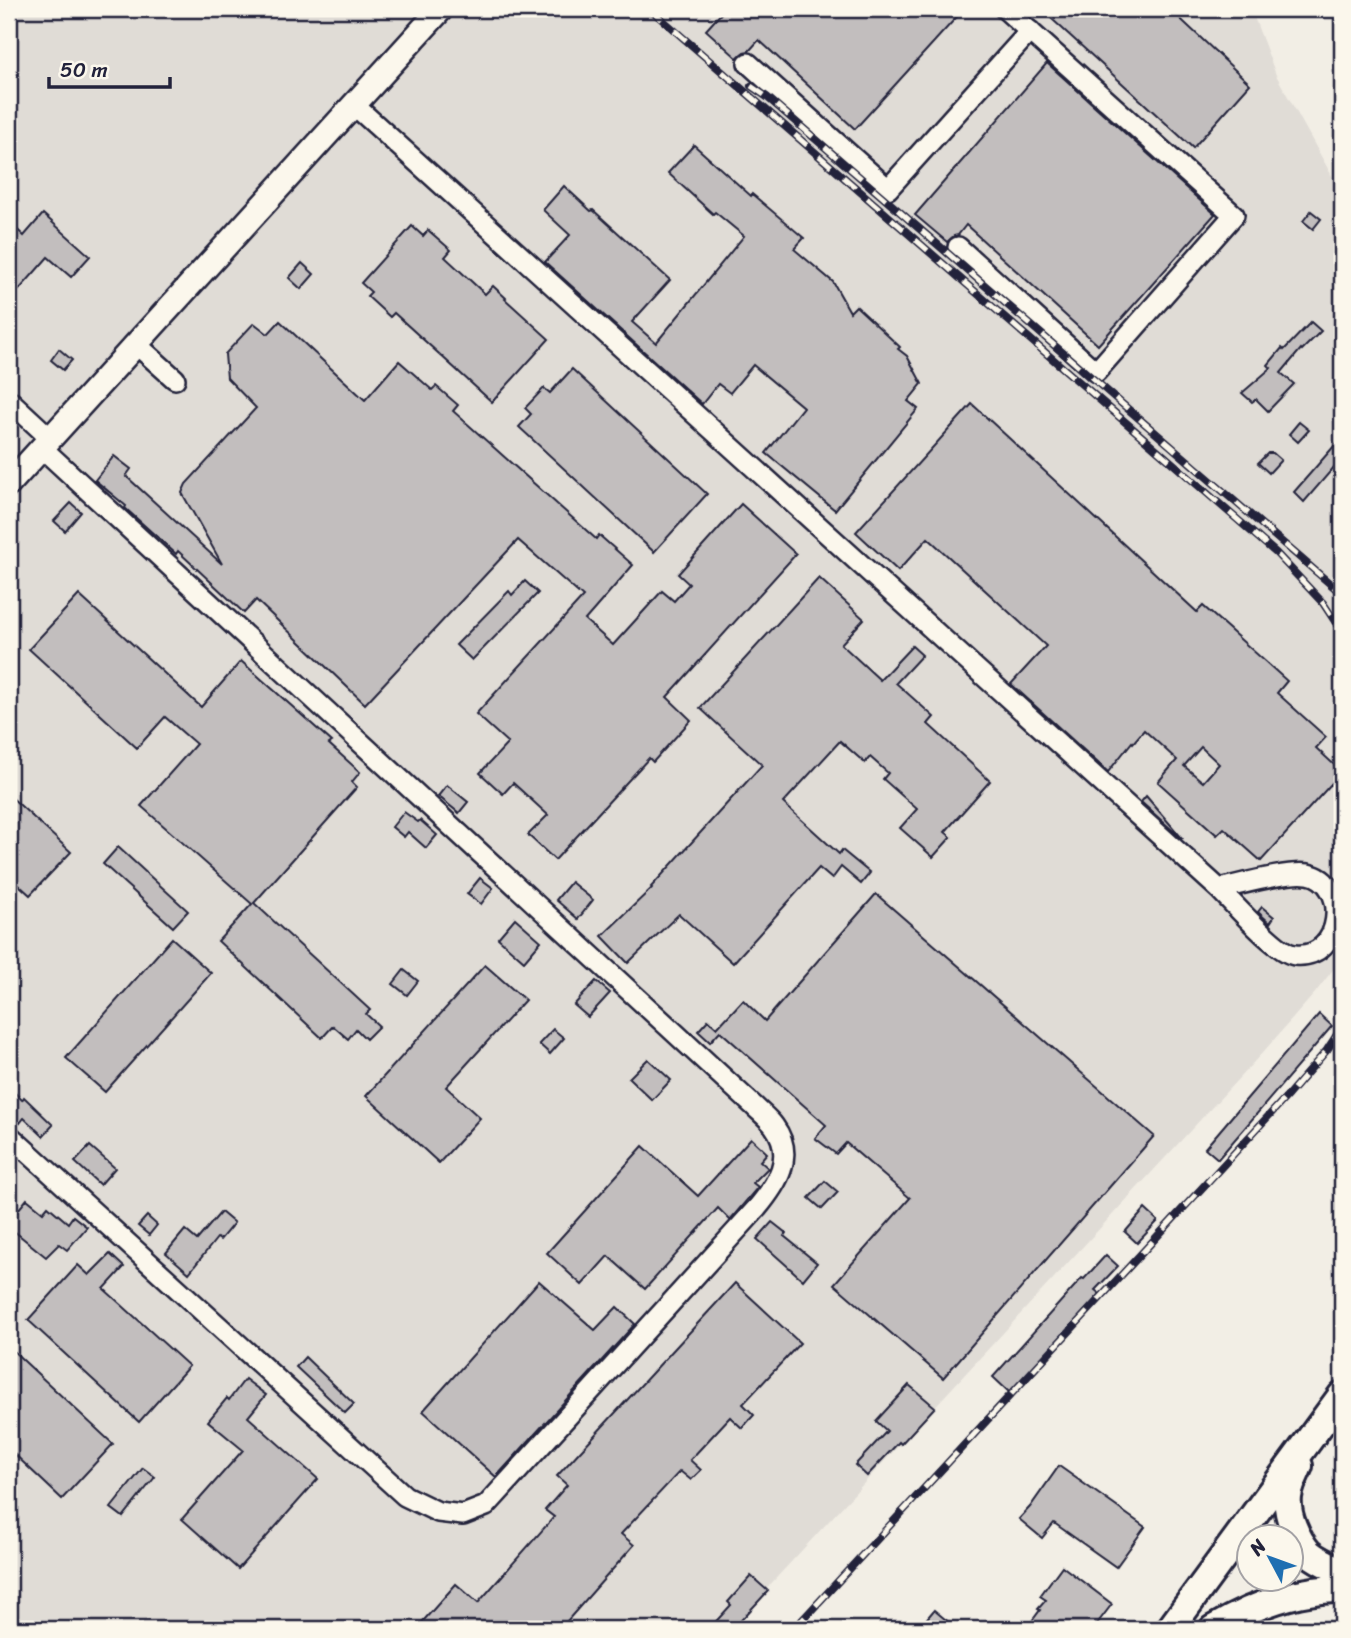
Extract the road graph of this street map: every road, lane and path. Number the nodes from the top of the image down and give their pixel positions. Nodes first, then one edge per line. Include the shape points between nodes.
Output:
1 (441, 9) edge
2 (1005, 9) edge
3 (1030, 31) junction
4 (748, 63) dead end
5 (354, 104) junction
6 (958, 247) dead end
7 (136, 344) junction
8 (175, 379) dead end
9 (9, 400) edge
10 (46, 443) junction
11 (9, 484) edge
12 (1219, 889) junction
13 (9, 1135) edge
14 (1335, 1404) edge
15 (1342, 1571) edge
16 (1342, 1589) edge
17 (1170, 1629) edge
18 (1213, 1629) edge

1 - 5 main road
2 - 3 street
3 - 4 street via 888,189
3 - 6 street via 1234,215 1096,372
5 - 7 main road
5 - 12 street
7 - 8 street
7 - 10 main road
9 - 10 street
10 - 11 main road
10 - 13 street via 754,1106 774,1127 783,1145 783,1165 757,1209 514,1476 486,1506 463,1515 438,1512 405,1496
12 - 12 street via 1287,953 1312,953 1328,942 1337,927 1336,896 1317,876 1290,874
14 - 15 highway via 1305,1452 1288,1497 1290,1515 1305,1547
14 - 17 highway
16 - 18 highway via 1274,1601

